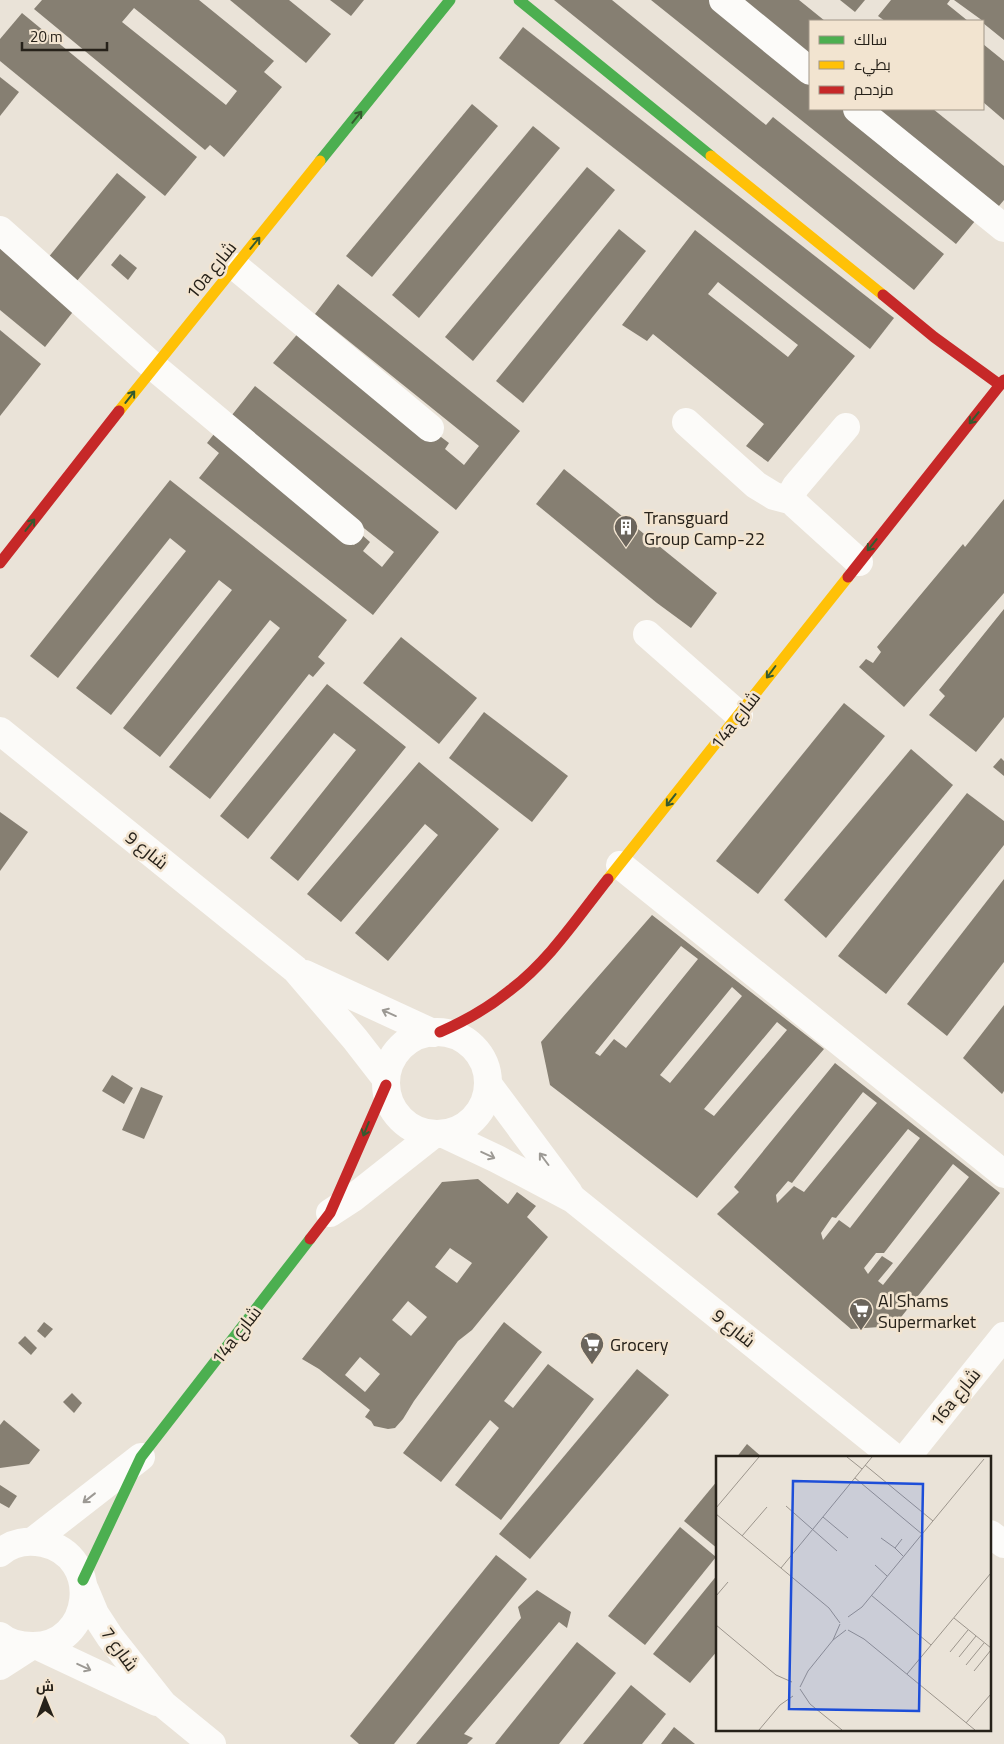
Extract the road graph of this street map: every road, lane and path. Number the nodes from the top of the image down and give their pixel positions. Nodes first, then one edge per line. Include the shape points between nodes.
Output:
1 (450, 0) edge
2 (519, 0) edge
3 (723, 0) edge
4 (809, 70) edge
5 (858, 110) edge
6 (1004, 228) edge
7 (0, 230) edge
8 (236, 267) junction
9 (154, 367) junction
10 (1002, 382) edge
11 (686, 422) dead end
12 (846, 427) dead end
13 (430, 428) dead end
14 (793, 501) junction
15 (350, 531) dead end
16 (858, 562) junction
17 (0, 563) edge
18 (647, 634) dead end
19 (739, 715) junction
20 (0, 731) edge
21 (620, 864) junction
22 (295, 969) junction
23 (437, 1033) junction
24 (386, 1082) junction
25 (488, 1084) junction
26 (439, 1134) junction
27 (1004, 1174) edge
28 (573, 1199) junction
29 (330, 1213) junction
30 (1004, 1336) edge
31 (893, 1456) edge
32 (908, 1456) edge
33 (141, 1457) junction
34 (992, 1535) edge
35 (13, 1543) edge
36 (1004, 1544) edge
37 (84, 1585) junction
38 (0, 1636) edge
39 (36, 1646) junction
40 (0, 1666) edge
41 (163, 1704) junction
42 (212, 1744) edge

8 -> 1 street, 10a شارع
2 - 10 street via 934,337
3 - 4 street
5 - 6 street
7 - 9 street
8 - 9 street, 10a شارع
8 - 13 street
9 - 15 street
17 -> 9 street, 10a شارع
10 -> 16 street, 14a شارع
11 - 14 street via 756,485 774,496
12 - 14 street via 796,486
14 - 16 street
16 -> 19 street, 14a شارع
18 - 19 street
19 -> 21 street, 14a شارع
20 - 22 street, شارع 9
21 - 23 street, 14a شارع via 530,975 489,1008
21 - 27 street
23 -> 22 street, شارع 9
22 - 24 street, شارع 9 via 355,1039
23 - 24 street via 422,1034 406,1043 394,1056
23 - 25 street via 458,1037 474,1048 485,1064
24 - 26 street via 390,1103 400,1118 415,1130
24 -> 29 street, 14a شارع
25 - 26 street via 484,1104 472,1120 455,1131
28 -> 25 street, شارع 9
26 -> 28 street, شارع 9 via 497,1159
26 - 29 street, 14a شارع
28 - 31 street, شارع 9
29 - 33 street, 14a شارع
30 - 32 street, 16a شارع
33 -> 35 street, 14a شارع
33 - 37 street, 14a شارع
34 - 36 street
35 - 37 street, شارع 7 via 50,1544 76,1565
37 - 39 street via 83,1609 74,1627 59,1640
37 - 41 street, شارع 7 via 95,1614 110,1637
38 - 39 street, شارع 7 via 22,1646
39 - 40 street
39 -> 41 street, شارع 7
41 - 42 street, شارع 7

